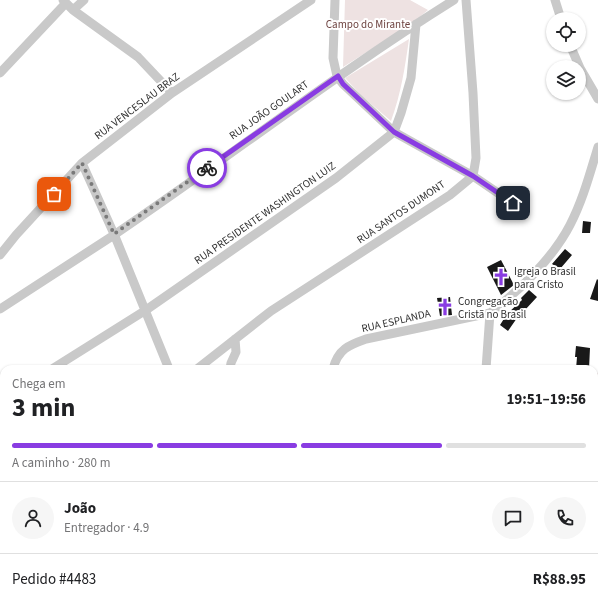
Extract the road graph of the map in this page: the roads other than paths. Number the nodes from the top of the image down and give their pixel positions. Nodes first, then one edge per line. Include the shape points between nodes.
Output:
1 (84, 0) edge
2 (311, 0) edge
3 (335, 0) edge
4 (454, 0) edge
5 (466, 0) edge
6 (555, 0) edge
7 (64, 2) edge
8 (73, 10) junction
9 (559, 12) edge
10 (416, 24) junction
11 (573, 52) edge
12 (0, 73) edge
13 (338, 76) junction
14 (172, 94) junction
15 (598, 99) edge
16 (394, 132) junction
17 (598, 147) edge
18 (82, 163) junction
19 (473, 176) junction
20 (520, 208) dead end
21 (114, 234) junction
22 (0, 255) edge
23 (0, 309) edge
24 (146, 310) junction
25 (490, 313) junction
26 (235, 339) junction
27 (58, 365) edge
28 (167, 365) edge
29 (201, 365) edge
30 (231, 365) edge
31 (334, 365) edge
32 (486, 365) edge

1 - 8 street
2 - 14 street, RUA VENCESLAU BRAZ
3 - 13 street via 333,58
4 - 10 street, RUA JOÃO GOULART
5 - 19 street via 476,158
6 - 9 street
7 - 8 street
7 - 12 street
8 - 14 street via 138,57
10 - 13 street, RUA JOÃO GOULART
10 - 16 street via 411,78
11 - 15 street
13 - 16 street via 343,84
13 - 21 street, RUA JOÃO GOULART
14 - 18 street, RUA VENCESLAU BRAZ
16 - 19 street
16 - 24 street, RUA PRESIDENTE WASHINGTON LUIZ via 336,178
17 - 25 street, RUA ESPLANDA via 578,209 556,246 506,301
18 - 21 street
18 - 22 street, RUA VENCESLAU BRAZ
19 - 20 street
19 - 26 street, RUA SANTOS DUMONT via 450,195 272,311
21 - 23 street, RUA JOÃO GOULART
21 - 24 street
24 - 27 street, RUA PRESIDENTE WASHINGTON LUIZ
24 - 28 street
25 - 31 street, RUA ESPLANDA via 366,339 341,351
25 - 32 street
26 - 29 street, RUA SANTOS DUMONT
26 - 30 street via 236,352

